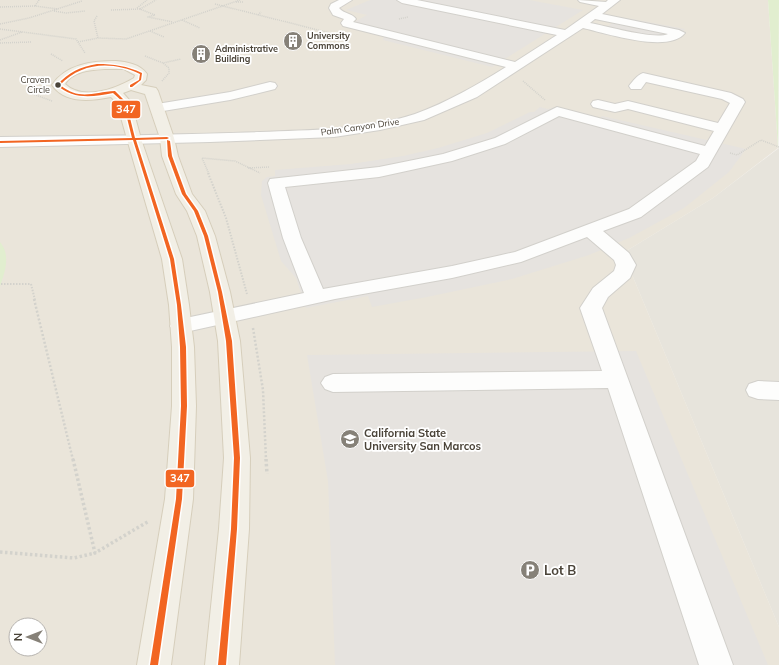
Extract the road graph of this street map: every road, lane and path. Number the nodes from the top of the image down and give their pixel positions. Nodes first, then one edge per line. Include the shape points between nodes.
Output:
1 (39, 0) edge
2 (147, 0) edge
3 (156, 0) edge
4 (240, 0) edge
5 (402, 0) edge
6 (583, 0) edge
7 (82, 1) edge
8 (352, 1) edge
9 (233, 2) junction
10 (244, 2) dead end
11 (612, 2) edge
12 (215, 4) dead end
13 (35, 6) junction
14 (221, 6) junction
15 (0, 7) edge
16 (58, 9) junction
17 (137, 9) junction
18 (140, 9) junction
19 (111, 10) dead end
20 (54, 11) junction
21 (85, 11) dead end
22 (262, 12) dead end
23 (592, 15) junction
24 (97, 16) dead end
25 (258, 16) junction
26 (362, 16) dead end
27 (161, 18) dead end
28 (407, 18) dead end
29 (158, 19) junction
30 (399, 19) dead end
31 (182, 20) junction
32 (174, 22) junction
33 (0, 24) edge
34 (580, 24) junction
35 (200, 28) dead end
36 (0, 29) edge
37 (150, 31) junction
38 (24, 32) junction
39 (567, 34) junction
40 (339, 35) dead end
41 (164, 37) dead end
42 (98, 38) junction
43 (0, 41) edge
44 (31, 42) dead end
45 (78, 42) junction
46 (465, 43) dead end
47 (81, 46) dead end
48 (519, 65) junction
49 (528, 84) dead end
50 (131, 86) junction
51 (270, 86) dead end
52 (636, 86) dead end
53 (114, 92) junction
54 (598, 104) dead end
55 (157, 108) junction
56 (557, 111) junction
57 (723, 129) junction
58 (167, 138) junction
59 (134, 139) junction
60 (0, 142) edge
61 (779, 147) edge
62 (710, 150) junction
63 (261, 174) dead end
64 (591, 230) junction
65 (1, 284) edge
66 (316, 297) junction
67 (248, 298) dead end
68 (224, 316) junction
69 (252, 324) dead end
70 (181, 326) junction
71 (617, 379) junction
72 (333, 383) dead end
73 (267, 474) dead end
74 (152, 520) dead end
75 (0, 552) edge
76 (95, 553) junction
77 (154, 665) edge
78 (222, 665) edge
79 (716, 665) edge

1 - 13 path
2 - 17 path
3 - 18 path
4 - 9 path
5 - 39 street
6 - 11 street
7 - 16 path
8 - 26 street via 344,11
8 - 48 street via 334,8 335,12 351,19 347,24
9 - 10 path
9 - 14 path
11 - 23 street, Palm Canyon Drive
12 - 14 path
13 - 15 path
13 - 16 path
14 - 25 path
14 - 31 path
16 - 20 path
17 - 18 path
17 - 19 path
18 - 29 path via 155,14 148,17
20 - 21 path
20 - 33 path
22 - 25 path
23 - 34 street, Palm Canyon Drive
23 - 34 street via 679,33 666,39 650,39
24 - 42 path via 94,21
25 - 40 path
27 - 29 path
28 - 30 path
29 - 32 path
31 - 32 path
31 - 35 path
32 - 37 path
34 - 39 street, Palm Canyon Drive
36 - 38 path
37 - 41 path
37 - 42 path via 126,39
38 - 43 path
38 - 45 path via 76,38
39 - 48 street, Palm Canyon Drive
42 - 45 path
43 - 44 path
45 - 47 path
46 - 48 street via 473,52
48 - 58 street, Palm Canyon Drive via 472,94 419,118 334,133
49 - 56 path
50 - 53 main road
50 - 53 main road via 140,80 140,74 136,69 112,64 69,74 60,79 58,85 62,91 86,96
50 - 55 main road via 151,91
51 - 55 street via 230,96
52 - 57 street via 644,77 726,96 738,102
53 - 59 main road via 124,102
54 - 57 street via 615,108 628,105
55 - 58 main road
56 - 62 street
56 - 66 street via 500,141 446,158 379,172 276,183 292,238
57 - 62 street
58 - 59 street, Palm Canyon Drive
58 - 68 main road via 170,156 184,194 196,211 206,236
59 - 60 street, Palm Canyon Drive
59 - 70 main road via 172,259
61 - 62 path via 760,140 737,155
62 - 64 street via 702,164 635,213
63 - 67 path via 235,161 202,158 226,218
64 - 66 street via 521,256 452,272
64 - 71 street via 622,257 626,265 623,274 600,293 591,308
65 - 76 path via 31,284
66 - 68 street
68 - 70 street
68 - 78 main road via 229,341 237,458 234,529
69 - 73 path via 263,390
70 - 77 main road via 184,406 179,499
71 - 72 street
71 - 79 street
74 - 76 path
75 - 76 path via 74,558

